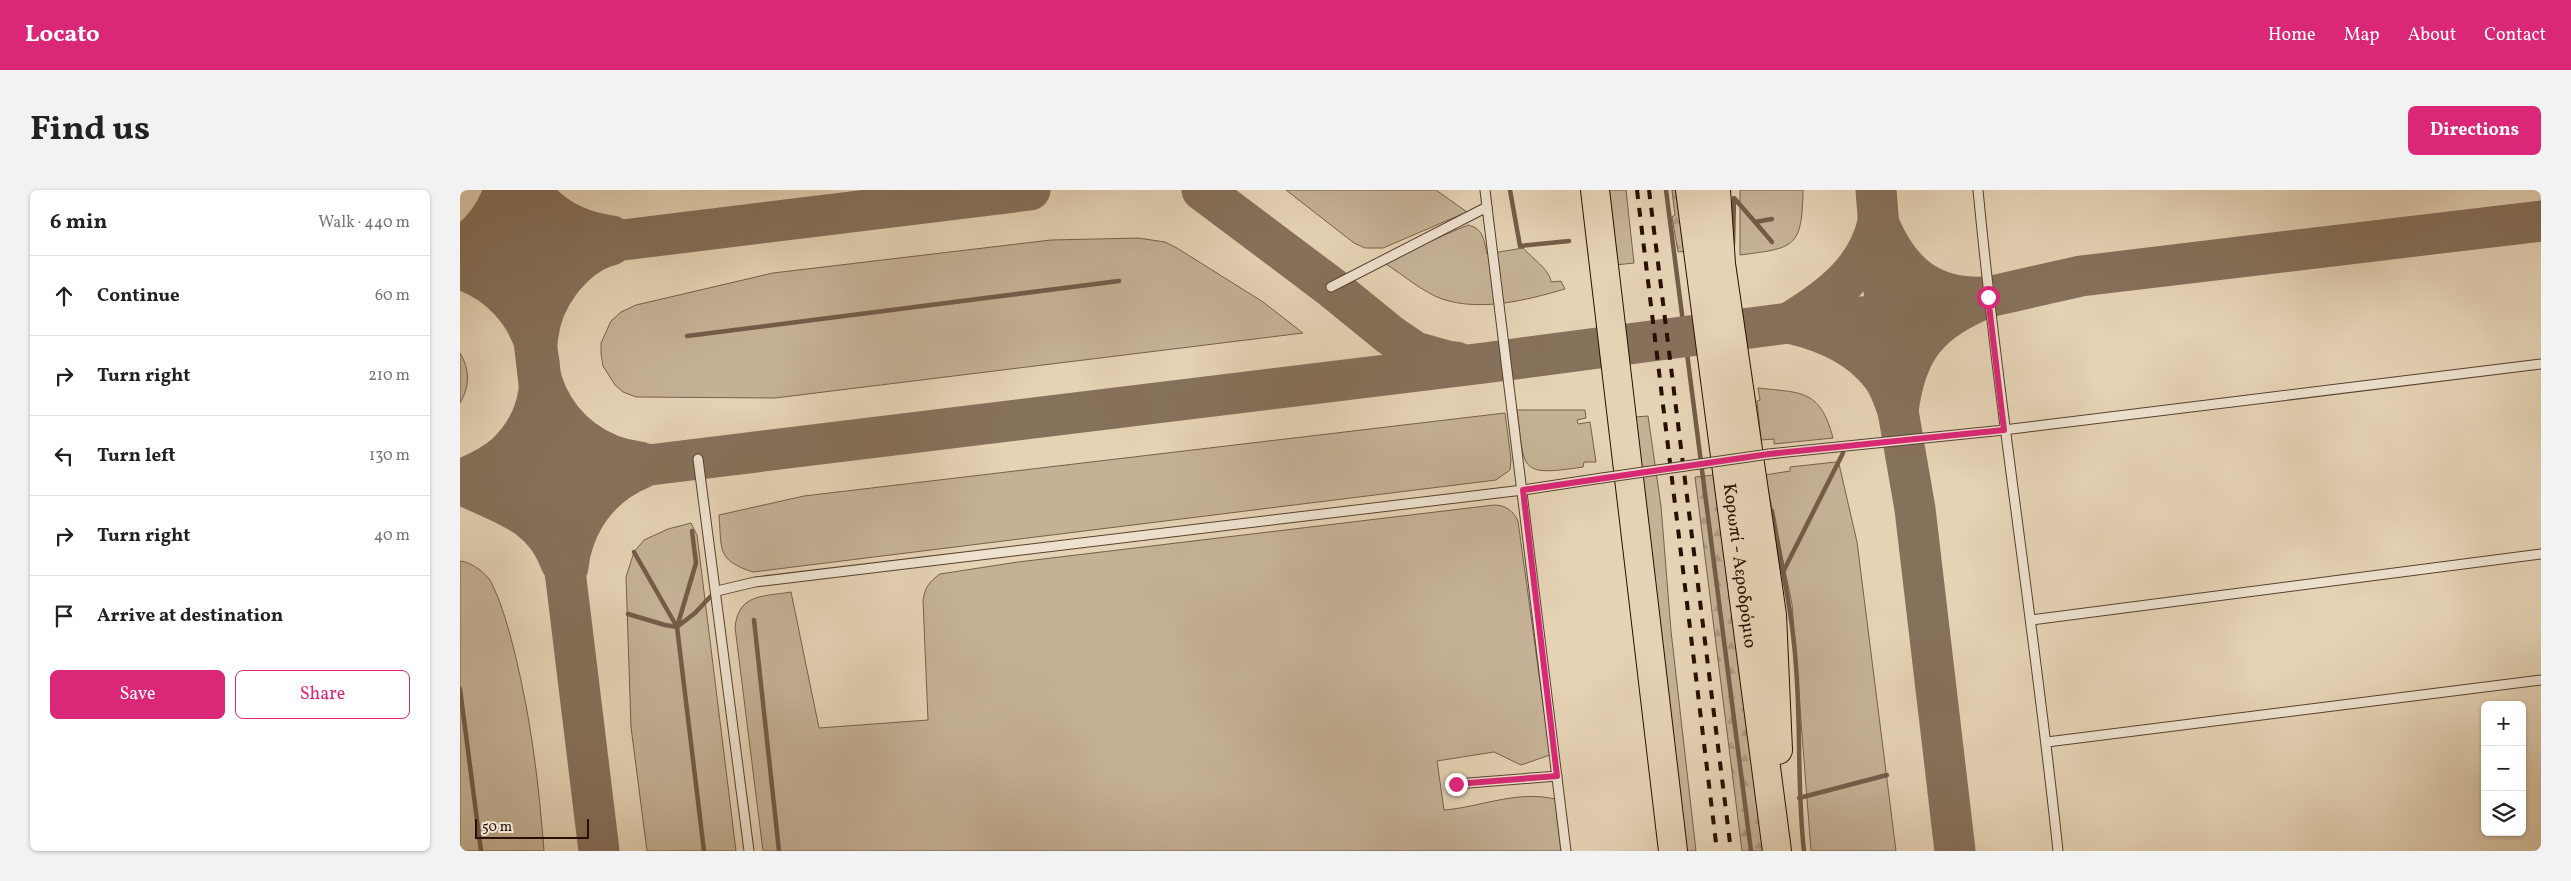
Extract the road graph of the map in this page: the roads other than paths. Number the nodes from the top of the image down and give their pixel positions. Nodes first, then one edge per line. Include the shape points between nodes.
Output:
1 (1485, 190) edge
2 (1594, 190) edge
3 (1690, 190) edge
4 (1716, 190) edge
5 (1978, 190) edge
6 (1487, 206) junction
7 (1331, 287) dead end
8 (2541, 364) edge
9 (2004, 430) junction
10 (698, 459) dead end
11 (1523, 490) junction
12 (2541, 554) edge
13 (717, 591) junction
14 (2031, 620) junction
15 (2541, 680) edge
16 (2047, 742) junction
17 (1557, 776) junction
18 (1456, 784) dead end
19 (749, 851) edge
20 (1566, 851) edge
21 (1673, 851) edge
22 (1779, 851) edge
23 (2058, 851) edge

1 - 6 lane
2 - 21 highway
3 - 22 highway, Κορωπί - Αεροδρόμιο
4 - 22 highway via 1722,264 1772,614 1778,714
5 - 9 lane
6 - 7 lane
6 - 11 lane
8 - 9 lane
9 - 11 lane, bridge via 1769,454
9 - 14 lane
10 - 13 lane
11 - 13 lane via 765,581
11 - 17 lane
12 - 14 lane
13 - 19 lane
14 - 16 lane
15 - 16 lane
16 - 23 lane
17 - 18 lane
17 - 20 lane

